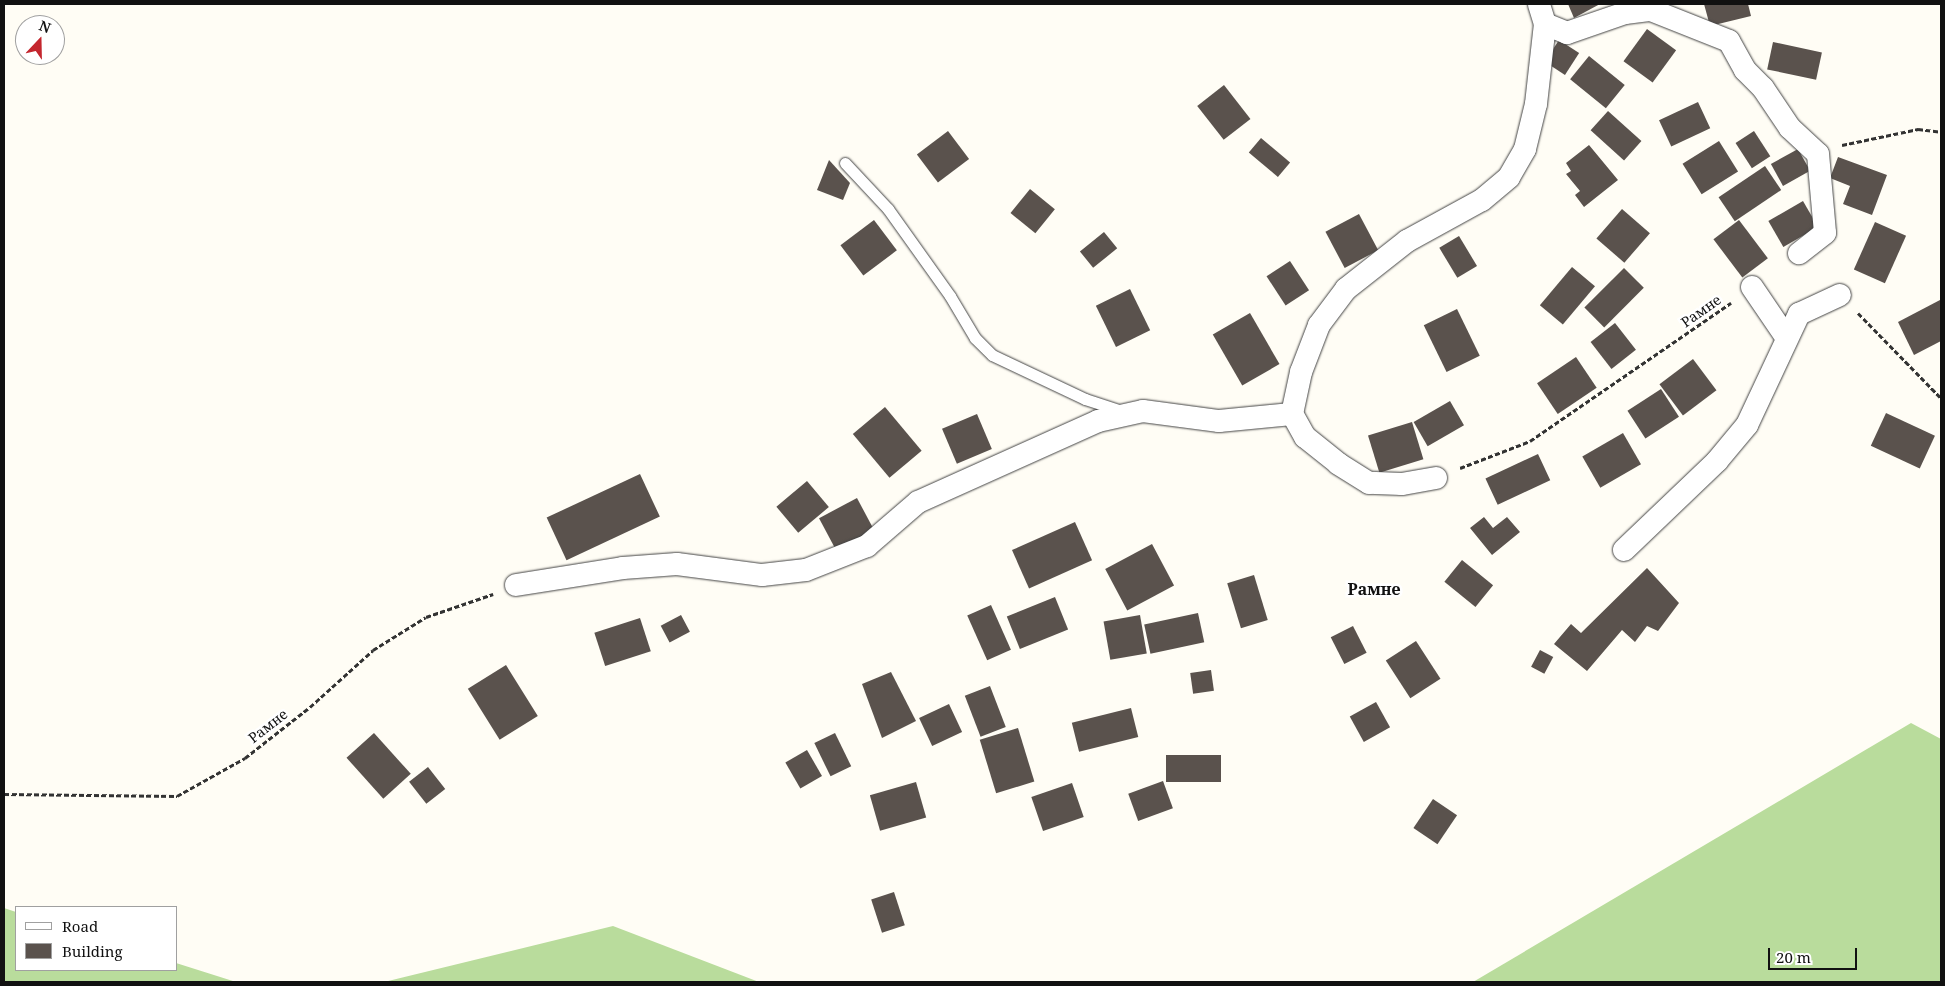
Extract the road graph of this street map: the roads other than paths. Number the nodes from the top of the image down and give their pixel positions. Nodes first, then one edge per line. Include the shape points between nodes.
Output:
1 (1542, 14) edge
2 (845, 163) dead end
3 (1799, 253) dead end
4 (1752, 287) road end
5 (1840, 295) road end
6 (1786, 337) junction
7 (1132, 414) junction
8 (1292, 414) junction
9 (1436, 478) road end
10 (1624, 550) dead end
11 (516, 585) road end

1 - 3 street via 1567,33 1625,14 1651,10 1729,41 1745,70 1763,88 1790,128 1818,154 1825,233
1 - 8 street via 1536,104 1525,149 1509,176 1482,200 1407,240 1346,289 1319,325 1301,372
2 - 7 lane via 888,209 950,296 975,338 992,355 1085,399
4 - 6 street
5 - 6 street via 1799,314
6 - 10 street via 1747,425 1718,461
7 - 8 street via 1143,411 1219,420
7 - 11 street via 1098,420 918,502 866,546 806,570 762,575 678,564 623,568
8 - 9 street via 1305,437 1370,483 1402,484

